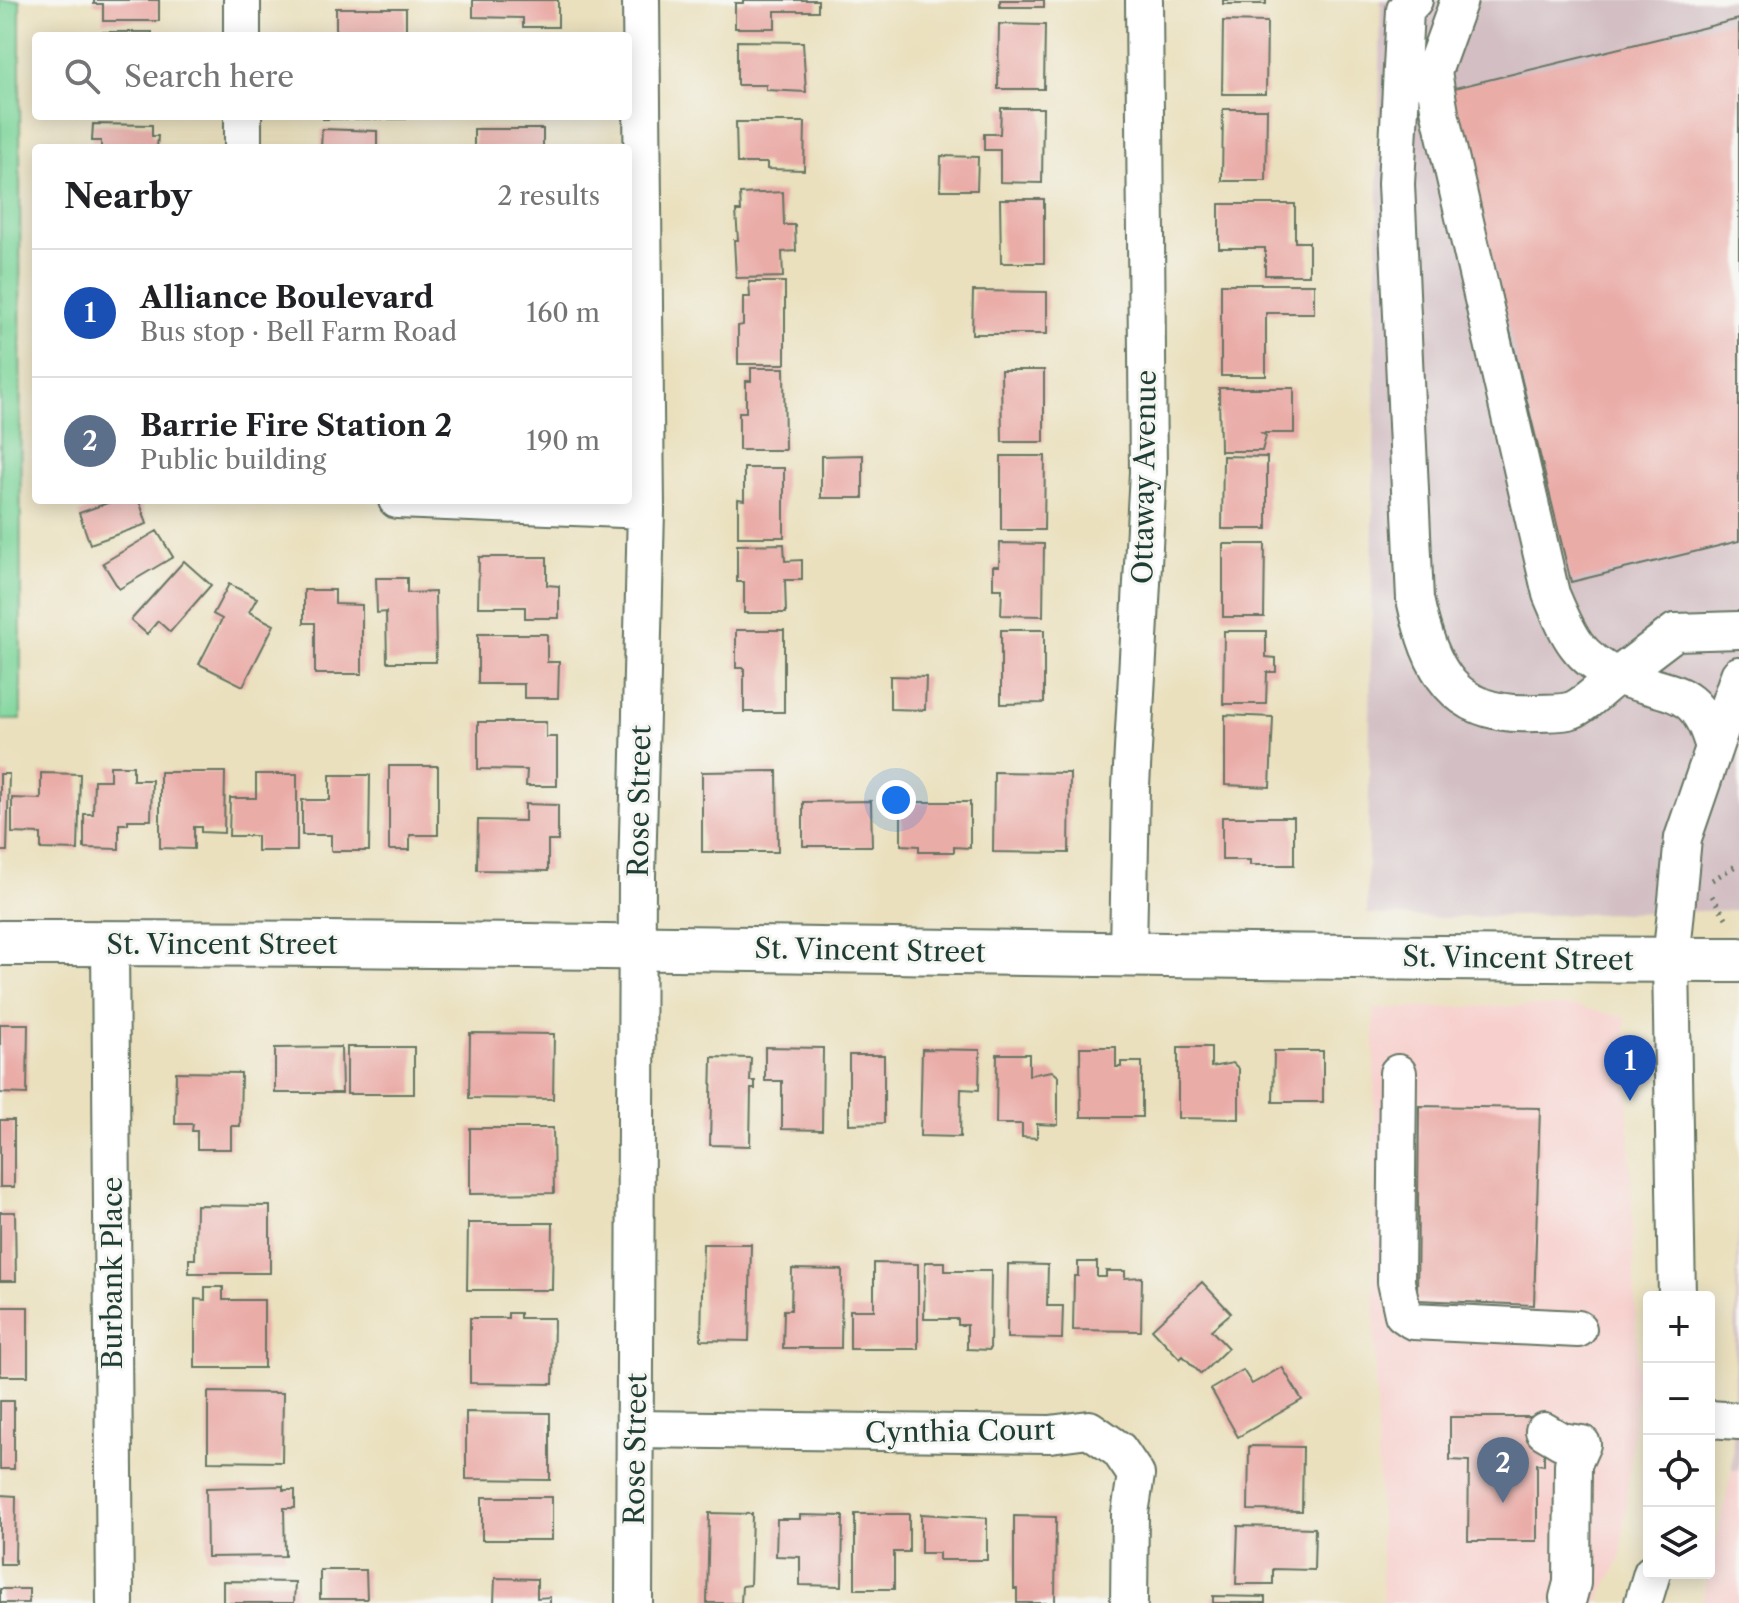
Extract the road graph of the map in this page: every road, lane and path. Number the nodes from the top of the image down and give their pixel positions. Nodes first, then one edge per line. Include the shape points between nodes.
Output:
1 (242, 0) edge
2 (641, 0) edge
3 (1144, 0) edge
4 (1414, 0) edge
5 (1459, 0) edge
6 (242, 32) edge
7 (243, 120) edge
8 (243, 144) edge
9 (497, 504) edge
10 (646, 510) junction
11 (1739, 630) edge
12 (1739, 675) edge
13 (1617, 676) junction
14 (1714, 748) junction
15 (1739, 864) edge
16 (1734, 942) edge
17 (0, 943) edge
18 (110, 943) junction
19 (638, 948) junction
20 (1128, 953) junction
21 (1671, 962) junction
22 (1398, 1073) dead end
23 (1677, 1291) edge
24 (1578, 1329) dead end
25 (1715, 1419) edge
26 (1739, 1421) edge
27 (635, 1429) junction
28 (1549, 1441) dead end
29 (1650, 1579) edge
30 (1568, 1598) dead end
31 (115, 1603) edge
32 (634, 1603) edge
33 (1129, 1603) edge
34 (1643, 1603) edge

1 - 6 street
2 - 10 street, Rose Street
3 - 20 street, Ottaway Avenue via 1148,472
4 - 13 street via 1405,10 1396,184 1415,599 1424,643 1444,682 1474,704 1512,714 1571,710
5 - 13 street via 1433,72 1551,594 1570,639 1591,665
7 - 8 street
9 - 10 street
10 - 19 street, Rose Street
11 - 13 street via 1675,632
12 - 14 street
13 - 14 street via 1688,697 1707,722
14 - 21 street via 1683,838
15 - 16 path via 1705,884
16 - 21 main road, St. Vincent Street
17 - 18 main road, St. Vincent Street
18 - 19 main road, St. Vincent Street
18 - 31 street, Burbank Place
19 - 20 main road, St. Vincent Street
19 - 27 street, Rose Street
20 - 21 main road, St. Vincent Street
21 - 23 street
22 - 24 street via 1396,1282 1403,1314 1413,1321
25 - 26 street
27 - 32 street, Rose Street
27 - 33 street, Cynthia Court via 1050,1434 1089,1429 1119,1450 1136,1475
28 - 30 street via 1582,1444 1573,1464
29 - 34 street

